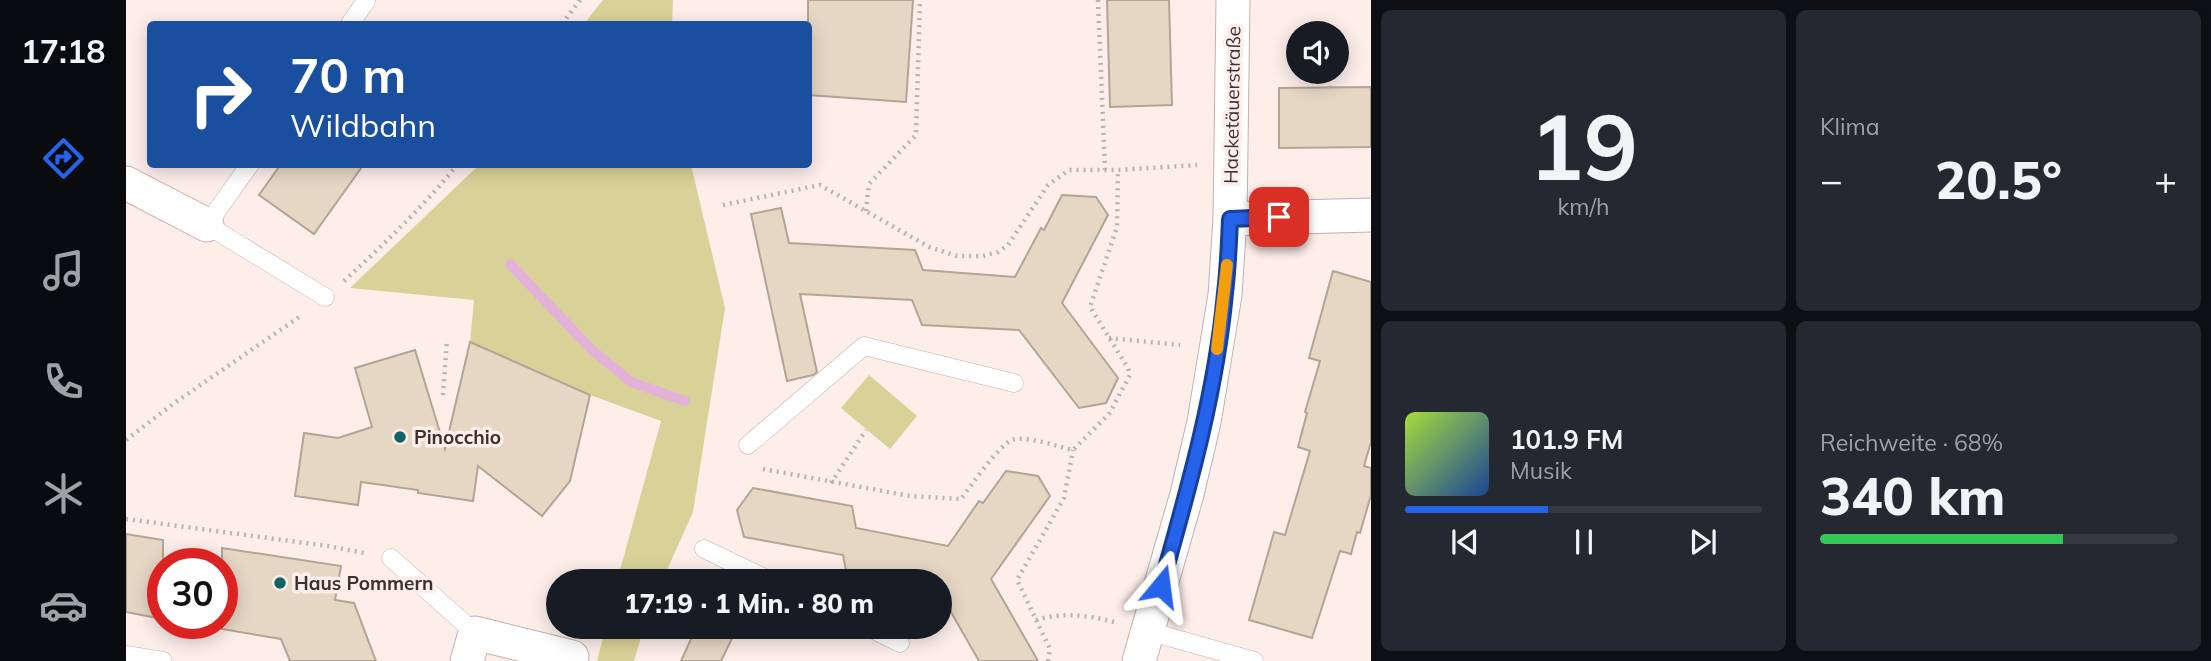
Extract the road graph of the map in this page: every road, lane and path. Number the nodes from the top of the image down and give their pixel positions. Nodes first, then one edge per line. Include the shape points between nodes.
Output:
1 (365, 0) edge
2 (580, 0) edge
3 (920, 0) edge
4 (1098, 0) edge
5 (1233, 0) edge
6 (352, 21) edge
7 (564, 21) edge
8 (1329, 84) edge
9 (1330, 88) dead end
10 (1190, 166) dead end
11 (247, 168) edge
12 (1105, 170) junction
13 (1118, 170) junction
14 (126, 183) edge
15 (723, 205) dead end
16 (866, 211) junction
17 (1371, 215) edge
18 (1230, 219) junction
19 (207, 225) junction
20 (325, 298) dead end
21 (1108, 338) junction
22 (447, 339) dead end
23 (1179, 345) dead end
24 (1014, 383) dead end
25 (443, 395) dead end
26 (866, 430) dead end
27 (748, 445) dead end
28 (1073, 450) junction
29 (753, 466) dead end
30 (831, 483) junction
31 (126, 519) edge
32 (704, 549) dead end
33 (391, 558) joint
34 (746, 569) edge
35 (1036, 620) junction
36 (1109, 621) dead end
37 (892, 639) edge
38 (900, 643) dead end
39 (1144, 646) edge
40 (471, 647) edge
41 (126, 655) edge
42 (163, 661) edge
43 (571, 661) edge
44 (1048, 661) edge
45 (1254, 661) edge

1 - 6 lane
2 - 7 path
3 - 16 path via 916,135 869,184
4 - 12 path
5 - 18 street, Hacketäuerstraße
8 - 9 path
10 - 13 path
11 - 19 lane
12 - 13 path
12 - 16 path via 1069,170 1056,178 1008,245 983,256 957,256 929,247
13 - 21 path via 1117,227 1090,307
14 - 19 street
15 - 16 path via 820,185
17 - 18 street
18 - 39 street, Hacketäuerstraße via 1225,295 1204,422
19 - 20 lane
21 - 23 path
21 - 28 path via 1130,375 1109,414
22 - 25 path
24 - 27 lane via 864,346
26 - 30 path
28 - 30 path via 1012,440 961,499
28 - 35 path via 1064,498 1017,580
29 - 30 path
31 - 33 path
32 - 34 lane
33 - 40 lane
35 - 36 path via 1076,615
35 - 44 path via 1050,649
37 - 38 lane
39 - 45 lane
40 - 43 street via 572,657
41 - 42 lane

